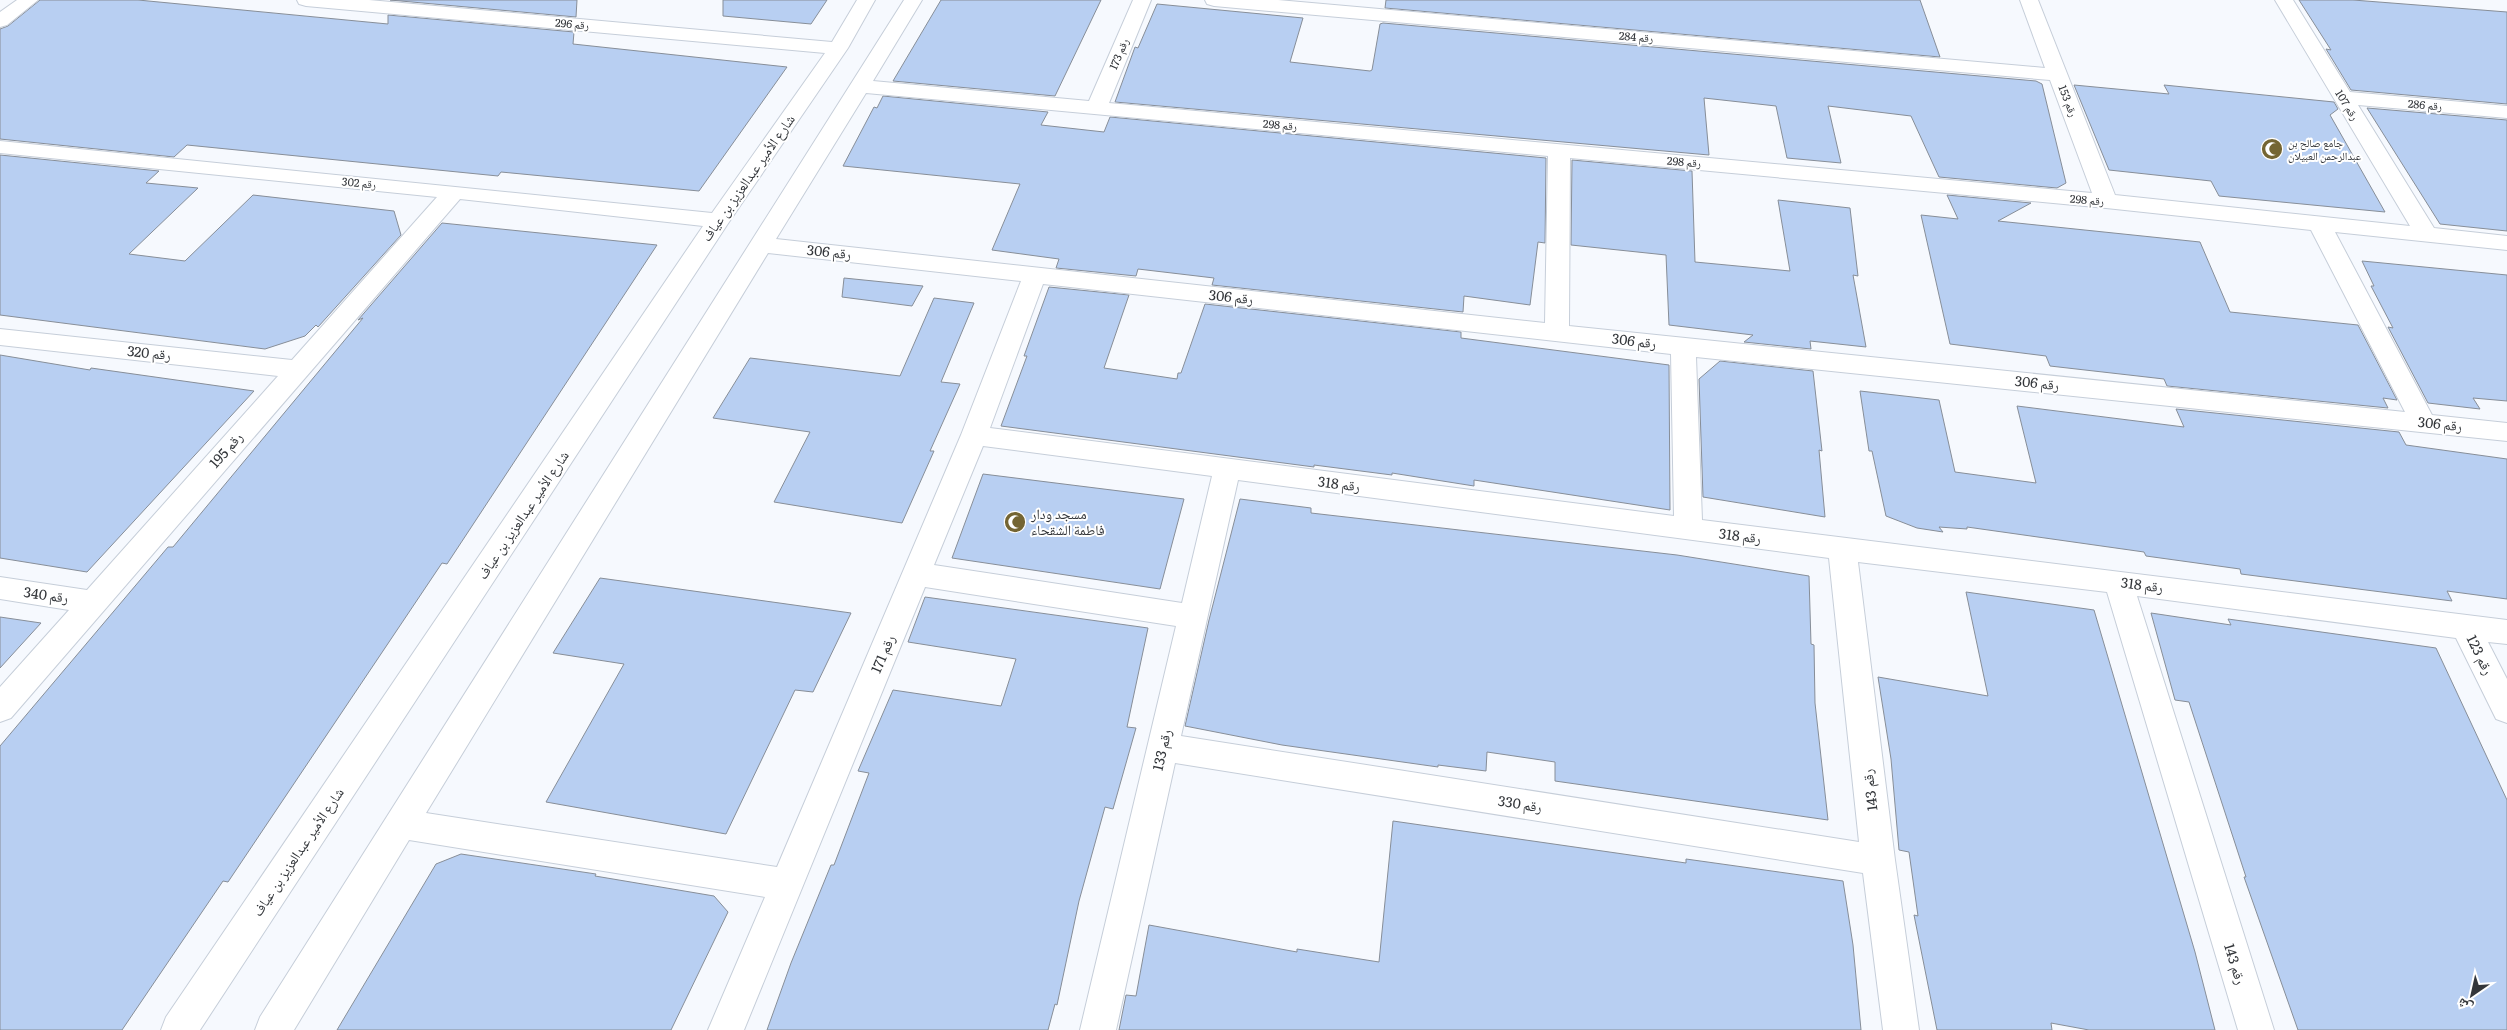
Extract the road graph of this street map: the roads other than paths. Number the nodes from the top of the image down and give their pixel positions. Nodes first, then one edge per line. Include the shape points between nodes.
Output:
1 (29, 0) edge
2 (306, 0) edge
3 (866, 0) edge
4 (914, 0) edge
5 (1142, 0) edge
6 (1214, 0) edge
7 (2029, 0) edge
8 (2284, 0) edge
9 (0, 20) edge
10 (838, 48) junction
11 (2058, 74) junction
12 (860, 86) junction
13 (2343, 98) junction
14 (1096, 108) junction
15 (2507, 112) edge
16 (0, 147) edge
17 (1559, 151) junction
18 (454, 192) junction
19 (2106, 201) junction
20 (718, 221) junction
21 (2319, 224) junction
22 (2427, 235) junction
23 (2507, 243) edge
24 (762, 245) junction
25 (1035, 275) junction
26 (1557, 332) junction
27 (0, 337) edge
28 (1683, 347) junction
29 (297, 369) junction
30 (2423, 422) junction
31 (2507, 432) edge
32 (974, 435) junction
33 (1227, 469) junction
34 (1688, 529) junction
35 (1842, 549) junction
36 (917, 574) junction
37 (2118, 582) junction
38 (0, 588) edge
39 (92, 602) junction
40 (1193, 617) junction
41 (2466, 626) junction
42 (2507, 632) edge
43 (0, 708) edge
44 (2507, 710) edge
45 (1163, 747) junction
46 (401, 824) junction
47 (1878, 860) junction
48 (784, 884) junction
49 (179, 1030) edge
50 (273, 1030) edge
51 (726, 1030) edge
52 (1098, 1030) edge
53 (1900, 1030) edge
54 (2256, 1030) edge

1 - 9 street
2 - 10 street, رقم 296
3 - 10 street, شارع الأمير عبدالعزيز بن عياف
4 - 12 street
5 - 14 street, رقم 173
6 - 11 street, رقم 284
7 - 11 street, رقم 153
8 - 13 street, رقم 107
10 - 20 street, شارع الأمير عبدالعزيز بن عياف
11 - 19 street, رقم 153
12 - 14 street, رقم 298
12 - 24 street
13 - 15 street, رقم 286
13 - 22 street, رقم 107
14 - 17 street, رقم 298
16 - 18 street, رقم 302
17 - 19 street, رقم 298
17 - 26 street
18 - 20 street, رقم 302
18 - 29 street, رقم 195
19 - 21 street, رقم 298
20 - 49 street, شارع الأمير عبدالعزيز بن عياف
21 - 22 street, رقم 298
21 - 30 street
22 - 23 street, رقم 298
24 - 25 street, رقم 306
24 - 46 street
25 - 26 street, رقم 306
25 - 32 street, رقم 171
26 - 28 street, رقم 306
27 - 29 street, رقم 320
28 - 30 street, رقم 306
28 - 34 street
29 - 39 street, رقم 195
30 - 31 street, رقم 306
32 - 33 street, رقم 318
32 - 36 street, رقم 171
33 - 34 street, رقم 318
33 - 40 street, رقم 133
34 - 35 street, رقم 318
35 - 37 street, رقم 318
35 - 47 street, رقم 143
36 - 40 street
36 - 48 street, رقم 171
37 - 41 street, رقم 318
37 - 54 street, رقم 143
38 - 39 street, رقم 340
39 - 43 street, رقم 195
40 - 45 street, رقم 133
41 - 42 street, رقم 318
41 - 44 street, رقم 123
45 - 47 street, رقم 330
45 - 52 street, رقم 133
46 - 48 street
46 - 50 street
47 - 53 street, رقم 143
48 - 51 street, رقم 171

